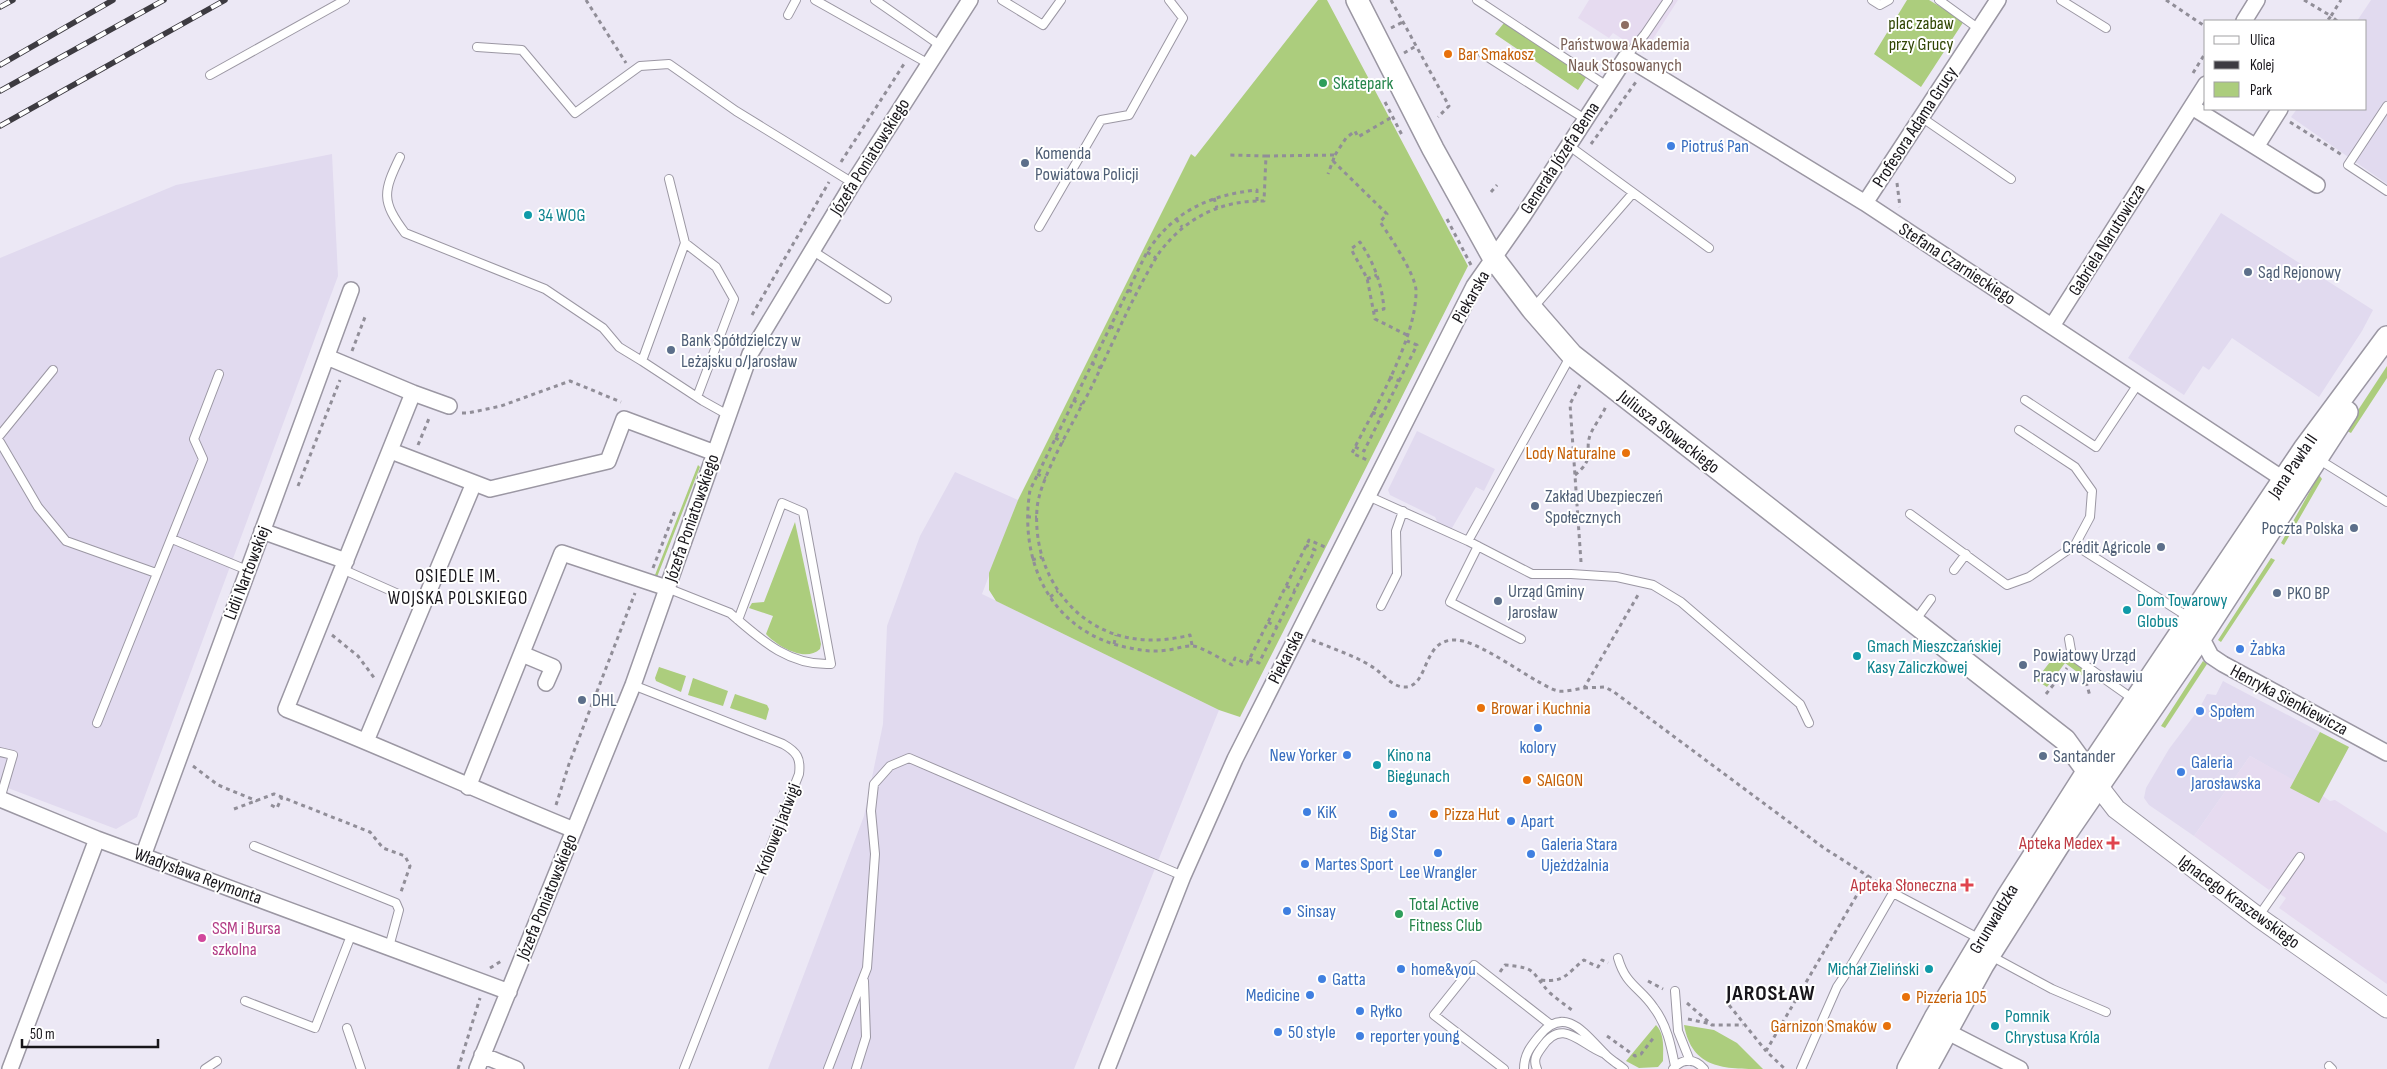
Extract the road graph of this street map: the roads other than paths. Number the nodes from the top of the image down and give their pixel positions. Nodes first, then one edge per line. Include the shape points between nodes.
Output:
1 (345, 0) edge
2 (796, 0) edge
3 (815, 0) edge
4 (875, 0) edge
5 (970, 0) edge
6 (1002, 0) edge
7 (1061, 0) edge
8 (1169, 0) edge
9 (1357, 0) edge
10 (1477, 0) edge
11 (1668, 0) edge
12 (1872, 0) edge
13 (1889, 0) edge
14 (1939, 0) edge
15 (1998, 0) edge
16 (2061, 0) edge
17 (2256, 0) edge
18 (788, 15) dead end
19 (2245, 20) edge
20 (2106, 28) dead end
21 (1979, 29) junction
22 (941, 46) junction
23 (477, 47) dead end
24 (1483, 54) dead end
25 (1626, 57) junction
26 (929, 64) junction
27 (210, 75) dead end
28 (1607, 86) junction
29 (2204, 87) edge
30 (2387, 106) edge
31 (2192, 107) junction
32 (2279, 111) edge
33 (1921, 117) junction
34 (1585, 119) junction
35 (1568, 146) junction
36 (2256, 147) junction
37 (400, 156) dead end
38 (669, 179) dead end
39 (2011, 179) dead end
40 (853, 183) junction
41 (2317, 185) dead end
42 (2387, 191) edge
43 (1633, 193) junction
44 (1865, 203) junction
45 (1039, 227) dead end
46 (685, 243) junction
47 (1709, 248) dead end
48 (813, 251) junction
49 (1494, 259) junction
50 (351, 290) dead end
51 (887, 299) dead end
52 (1532, 309) junction
53 (2052, 326) junction
54 (2387, 337) edge
55 (2387, 348) edge
56 (1572, 355) junction
57 (327, 356) junction
58 (642, 361) junction
59 (53, 370) dead end
60 (219, 374) dead end
61 (2138, 384) junction
62 (413, 393) junction
63 (696, 397) junction
64 (2025, 400) dead end
65 (449, 406) road end
66 (728, 415) junction
67 (2019, 430) dead end
68 (0, 435) edge
69 (0, 442) edge
70 (390, 451) junction
71 (715, 453) junction
72 (2318, 459) junction
73 (2284, 479) junction
74 (474, 483) junction
75 (1368, 496) junction
76 (2387, 502) edge
77 (1403, 511) junction
78 (1910, 514) dead end
79 (262, 531) junction
80 (172, 539) junction
81 (1468, 541) junction
82 (2075, 545) junction
83 (1478, 546) junction
84 (1966, 554) junction
85 (344, 565) junction
86 (247, 570) junction
87 (1954, 570) dead end
88 (156, 573) junction
89 (667, 588) junction
90 (1931, 599) dead end
91 (423, 605) junction
92 (1381, 606) dead end
93 (738, 620) junction
94 (1914, 623) junction
95 (2196, 628) junction
96 (1521, 639) dead end
97 (2069, 639) dead end
98 (522, 654) junction
99 (546, 684) dead end
100 (633, 685) junction
101 (2137, 702) junction
102 (97, 723) dead end
103 (1809, 723) dead end
104 (366, 741) junction
105 (0, 752) edge
106 (2387, 753) edge
107 (2093, 780) junction
108 (468, 787) junction
109 (0, 799) edge
110 (574, 830) junction
111 (97, 839) junction
112 (254, 846) dead end
113 (143, 856) junction
114 (2300, 858) dead end
115 (1183, 876) junction
116 (2258, 916) junction
117 (352, 933) junction
118 (389, 947) junction
119 (1985, 947) junction
120 (1618, 958) dead end
121 (863, 977) junction
122 (1675, 991) dead end
123 (509, 992) junction
124 (245, 1002) dead end
125 (2387, 1008) edge
126 (2106, 1012) dead end
127 (1551, 1026) junction
128 (347, 1028) dead end
129 (1946, 1031) junction
130 (1605, 1054) junction
131 (1690, 1060) junction
132 (217, 1062) dead end
133 (479, 1062) edge
134 (1674, 1068) edge
135 (10, 1069) edge
136 (205, 1069) edge
137 (362, 1069) edge
138 (516, 1069) edge
139 (684, 1069) edge
140 (828, 1069) edge
141 (856, 1069) edge
142 (1106, 1069) edge
143 (1504, 1069) edge
144 (1524, 1069) edge
145 (1537, 1069) edge
146 (1624, 1069) edge
147 (1704, 1069) edge
148 (1801, 1069) edge
149 (1908, 1069) edge
150 (1926, 1069) edge
151 (2020, 1069) edge

1 - 27 lane
2 - 18 lane
3 - 26 lane
4 - 22 lane
5 - 22 street, Józefa Poniatowskiego
6 - 7 lane via 1044,25
8 - 45 lane via 1183,18 1129,115 1102,120
9 - 49 main road, Juliusza Słowackiego
10 - 28 lane
11 - 25 lane
12 - 13 lane via 1880,5
14 - 21 lane
15 - 21 street, Profesora Adama Grucy
16 - 20 lane
17 - 19 street
21 - 33 street, Profesora Adama Grucy
22 - 26 street, Józefa Poniatowskiego
23 - 40 lane via 522,50 574,113 640,66 670,64 736,111
24 - 34 lane
25 - 28 street, Generała Józefa Bema
25 - 44 street, Stefana Czarnieckiego
26 - 40 street, Józefa Poniatowskiego
28 - 34 street, Generała Józefa Bema
29 - 31 street, Gabriela Narutowicza
30 - 42 lane via 2348,165
31 - 36 street
31 - 53 street, Gabriela Narutowicza
32 - 36 street
33 - 39 lane
33 - 44 street, Profesora Adama Grucy
34 - 35 street, Generała Józefa Bema
35 - 43 lane
35 - 49 street, Generała Józefa Bema
36 - 41 street
37 - 58 lane via 387,184 387,201 392,216 406,233 545,289 603,328 619,347
38 - 46 lane
40 - 48 street, Józefa Poniatowskiego
43 - 47 lane
43 - 52 lane
44 - 53 street, Stefana Czarnieckiego
46 - 58 lane
46 - 63 lane via 716,267 734,299
48 - 51 lane
48 - 66 street, Józefa Poniatowskiego via 750,354
49 - 52 main road, Juliusza Słowackiego
49 - 75 street, Piekarska via 1474,286
50 - 57 street, Lidii Nartowskiej
52 - 56 main road, Juliusza Słowackiego
53 - 61 street, Stefana Czarnieckiego
54 - 73 main road, Jana Pawła II
55 - 72 main road, Jana Pawła II
56 - 81 lane
56 - 94 main road, Juliusza Słowackiego
57 - 62 street
57 - 79 street, Lidii Nartowskiej
58 - 63 lane
59 - 68 lane
60 - 80 lane via 194,439 203,459
61 - 64 lane via 2096,446
61 - 73 street, Stefana Czarnieckiego
62 - 65 street
62 - 70 street
63 - 66 lane
66 - 71 street, Józefa Poniatowskiego
67 - 82 lane via 2075,467 2092,490 2090,517
69 - 88 lane via 38,507 66,541
70 - 74 street
70 - 85 street
71 - 74 street via 624,419 608,461 490,489
71 - 89 street, Józefa Poniatowskiego
72 - 76 lane
72 - 95 main road, Jana Pawła II
73 - 95 main road, Jana Pawła II
74 - 91 street
75 - 77 lane
75 - 115 street, Piekarska via 1235,759
77 - 81 lane
77 - 92 lane via 1396,532 1397,574
78 - 84 lane
79 - 85 street
79 - 86 street, Lidii Nartowskiej
80 - 86 lane
80 - 88 lane
81 - 83 lane
82 - 84 lane via 2029,577 2007,584
82 - 95 lane
83 - 96 lane via 1450,602
83 - 103 lane via 1532,574 1617,577 1652,585 1681,602 1800,704
84 - 87 lane
85 - 91 lane
85 - 104 street via 286,709
86 - 113 street, Lidii Nartowskiej
88 - 102 lane
89 - 93 lane via 730,612
89 - 98 street via 562,553
89 - 100 street, Józefa Poniatowskiego
90 - 94 lane
91 - 104 street
93 - 93 lane via 787,657 814,665 831,664 802,512 782,503
94 - 107 main road, Juliusza Słowackiego via 2065,740
95 - 101 main road, Jana Pawła II
95 - 106 street, Henryka Sienkiewicza via 2211,656 2223,664
95 - 107 main road, Jana Pawła II
97 - 101 lane via 2072,656
98 - 99 street via 553,667
98 - 108 street
100 - 110 street, Józefa Poniatowskiego
100 - 139 lane, Królowej Jadwigi via 783,744 794,750 799,759 799,774
101 - 107 main road, Jana Pawła II
104 - 108 street
105 - 109 lane via 13,755
107 - 116 street, Ignacego Kraszewskiego via 2116,809
107 - 119 main road, Grunwaldzka
108 - 110 street
109 - 111 street, Władysława Reymonta
110 - 123 street, Józefa Poniatowskiego
111 - 113 street, Władysława Reymonta
111 - 135 street
112 - 118 lane via 396,903 399,910
113 - 117 street, Władysława Reymonta
114 - 116 lane
115 - 121 lane via 909,758 890,766 874,784 871,811 875,854 867,968
115 - 142 street, Piekarska
116 - 125 street, Ignacego Kraszewskiego
117 - 118 street, Władysława Reymonta
117 - 124 lane via 315,1028
118 - 123 street, Władysława Reymonta
119 - 126 lane via 2052,989
119 - 129 main road, Grunwaldzka
119 - 148 lane via 1893,893 1837,986
119 - 149 main road, Grunwaldzka
120 - 134 lane via 1630,985 1660,1015
121 - 140 lane
121 - 141 lane via 866,1036
122 - 131 lane via 1678,1031
123 - 133 street, Józefa Poniatowskiego
127 - 130 lane via 1565,1021 1573,1024 1595,1041
127 - 143 lane via 1474,965 1434,1015
127 - 144 lane via 1527,1052
128 - 137 lane
129 - 150 main road, Grunwaldzka
129 - 151 street
130 - 145 lane via 1568,1033 1558,1033 1549,1038 1537,1054
130 - 146 lane
131 - 134 lane
131 - 147 lane
132 - 136 lane
133 - 138 street

